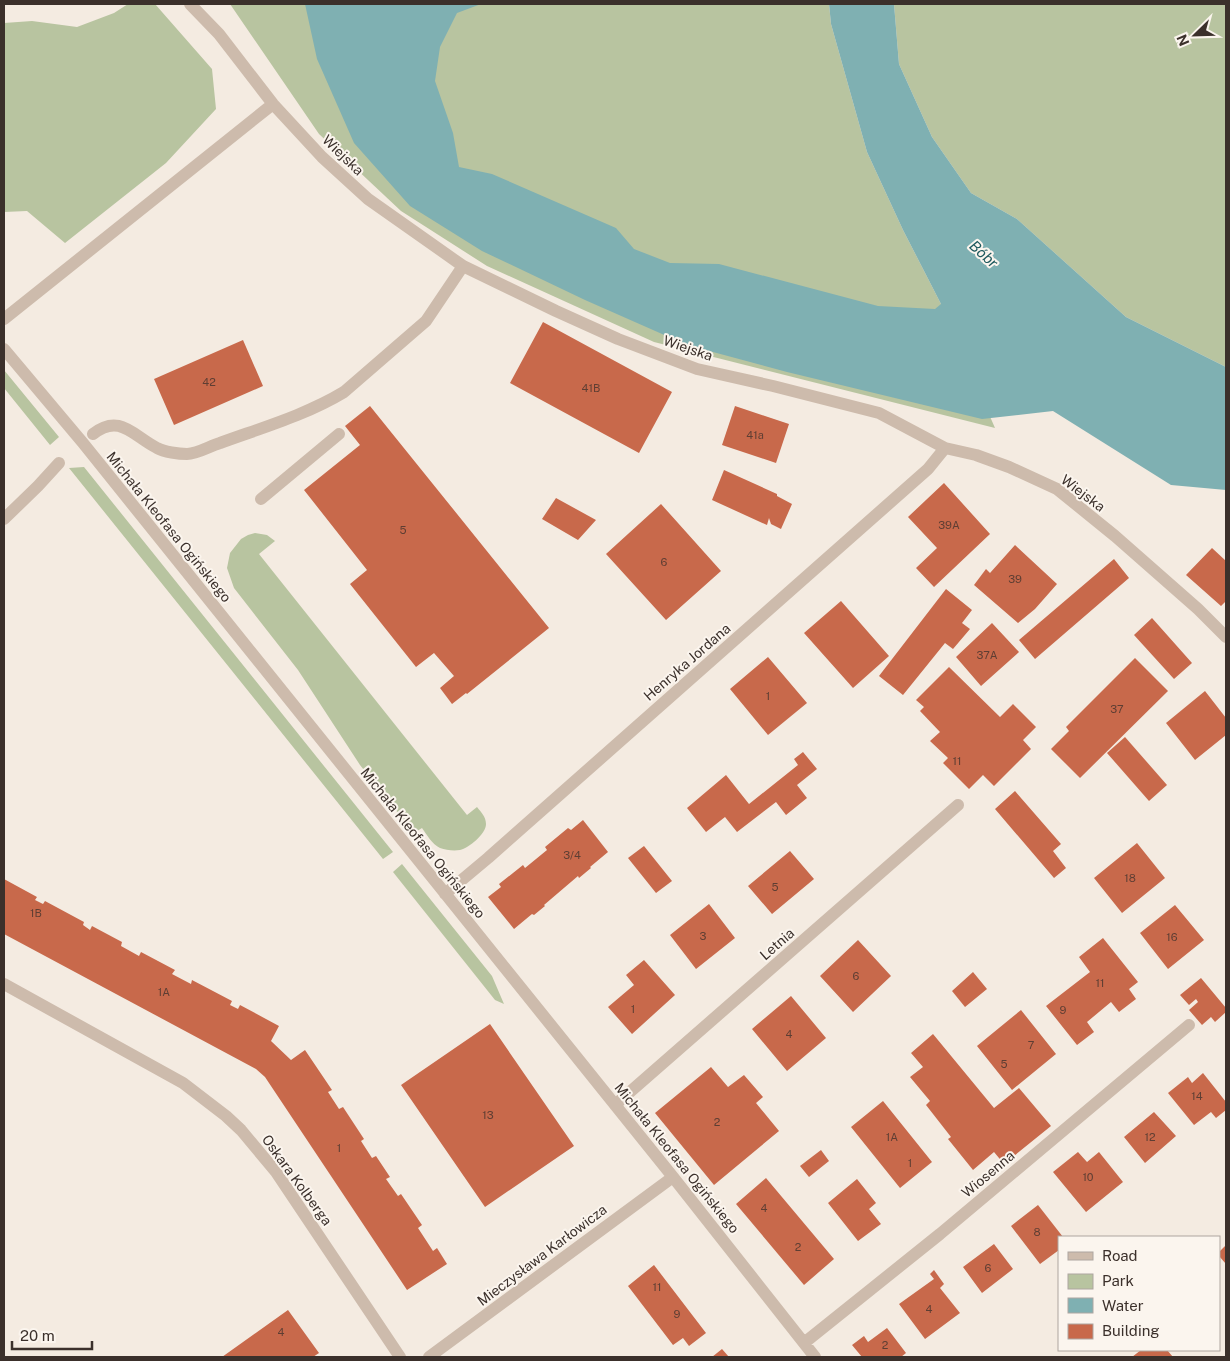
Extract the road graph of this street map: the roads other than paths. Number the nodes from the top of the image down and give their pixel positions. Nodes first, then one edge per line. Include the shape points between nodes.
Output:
1 (190, 4) edge
2 (273, 104) junction
3 (463, 266) junction
4 (4, 320) edge
5 (4, 349) edge
6 (93, 434) dead end
7 (339, 434) dead end
8 (945, 448) junction
9 (59, 463) dead end
10 (261, 498) dead end
11 (4, 519) edge
12 (1226, 636) edge
13 (958, 805) dead end
14 (445, 894) junction
15 (4, 984) edge
16 (1189, 1025) dead end
17 (615, 1105) junction
18 (673, 1177) junction
19 (804, 1342) junction
20 (400, 1357) edge
21 (429, 1357) edge
22 (815, 1357) edge

1 - 2 street, Wiejska via 220,34
2 - 3 street, Wiejska via 322,157 368,199
2 - 4 street
3 - 6 street via 426,321 336,397 282,421 188,454 158,449 117,424
3 - 8 street, Wiejska via 618,339 696,369 879,413
5 - 14 street, Michała Kleofasa Ogińskiego
7 - 10 street
8 - 12 street, Wiejska via 1009,467 1057,490 1115,536
8 - 14 street, Henryka Jordana via 928,469 519,822
9 - 11 street
13 - 17 street, Letnia
14 - 17 street, Michała Kleofasa Ogińskiego
15 - 20 street, Oskara Kolberga via 183,1082 226,1116 276,1172
16 - 19 street, Wiosenna via 940,1234
17 - 18 street, Michała Kleofasa Ogińskiego
18 - 19 street, Michała Kleofasa Ogińskiego
18 - 21 street, Mieczysława Karłowicza
19 - 22 street, Michała Kleofasa Ogińskiego

